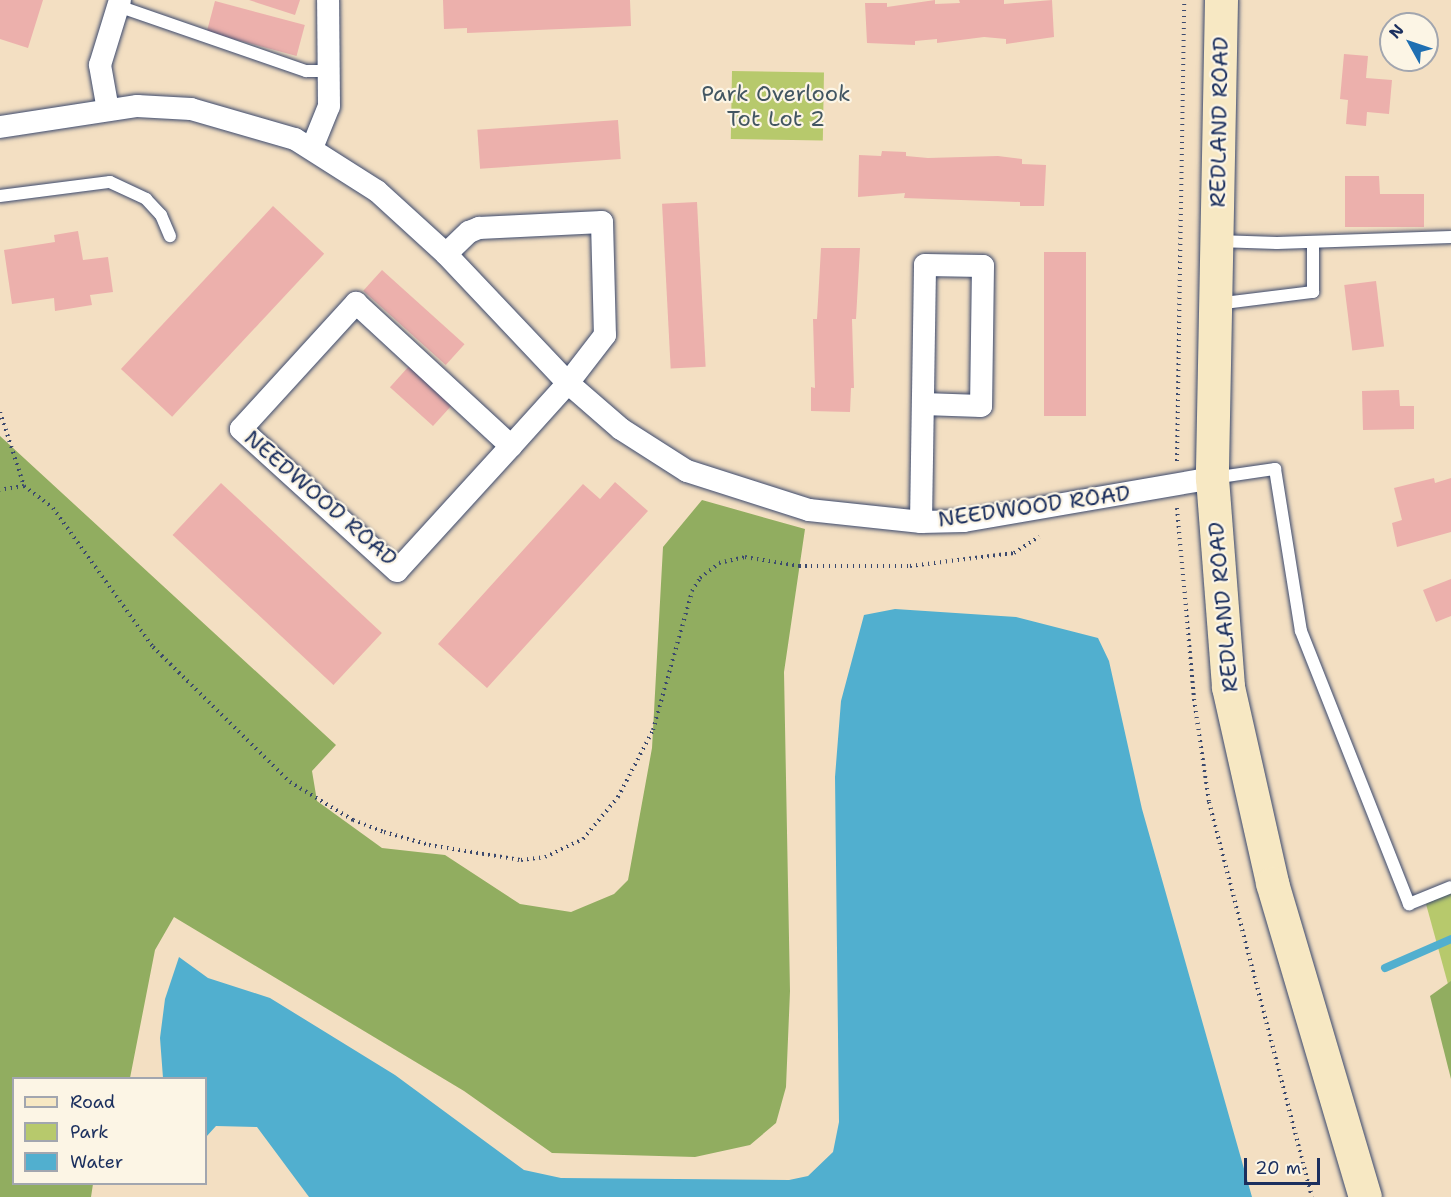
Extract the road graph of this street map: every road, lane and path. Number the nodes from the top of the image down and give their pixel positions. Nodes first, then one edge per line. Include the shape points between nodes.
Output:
1 (328, 0) edge
2 (1221, 0) edge
3 (119, 3) edge
4 (329, 70) junction
5 (108, 110) junction
6 (0, 127) edge
7 (312, 148) junction
8 (0, 196) edge
9 (170, 236) dead end
10 (1451, 237) edge
11 (1216, 241) junction
12 (1313, 242) junction
13 (446, 254) junction
14 (1215, 304) junction
15 (568, 383) junction
16 (923, 404) junction
17 (0, 412) edge
18 (511, 446) junction
19 (1212, 478) junction
20 (24, 486) junction
21 (0, 490) edge
22 (921, 522) junction
23 (1039, 537) dead end
24 (1451, 887) edge
25 (1365, 1197) edge

1 - 4 street
2 - 11 main road, REDLAND ROAD
3 - 4 lane via 306,70
3 - 5 street via 100,65
4 - 7 street via 329,106
5 - 6 street, NEEDWOOD ROAD
5 - 7 street, NEEDWOOD ROAD via 137,106 191,109 284,135
7 - 13 street, NEEDWOOD ROAD via 377,191
8 - 9 lane via 110,182 146,199 161,215
10 - 12 lane
11 - 12 lane
11 - 14 main road, REDLAND ROAD
12 - 14 lane via 1313,292
13 - 15 street, NEEDWOOD ROAD
13 - 15 street via 469,232 479,228 602,222 605,335
14 - 19 main road, REDLAND ROAD
15 - 18 street, NEEDWOOD ROAD
15 - 22 street, NEEDWOOD ROAD via 621,429 687,471 809,510
16 - 16 street via 925,265 983,266 981,406
16 - 22 street
17 - 20 path
18 - 18 street, NEEDWOOD ROAD via 397,571 241,429 356,303
19 - 22 street, NEEDWOOD ROAD via 964,521
19 - 24 lane via 1275,469 1301,631 1409,904
19 - 25 main road, REDLAND ROAD via 1228,687 1272,884
20 - 21 path
20 - 23 path via 53,508 153,648 290,782 353,820 384,832 429,845 521,860 545,857 583,839 618,797 653,730 692,591 700,578 719,563 745,557 799,566 910,566 1014,553

